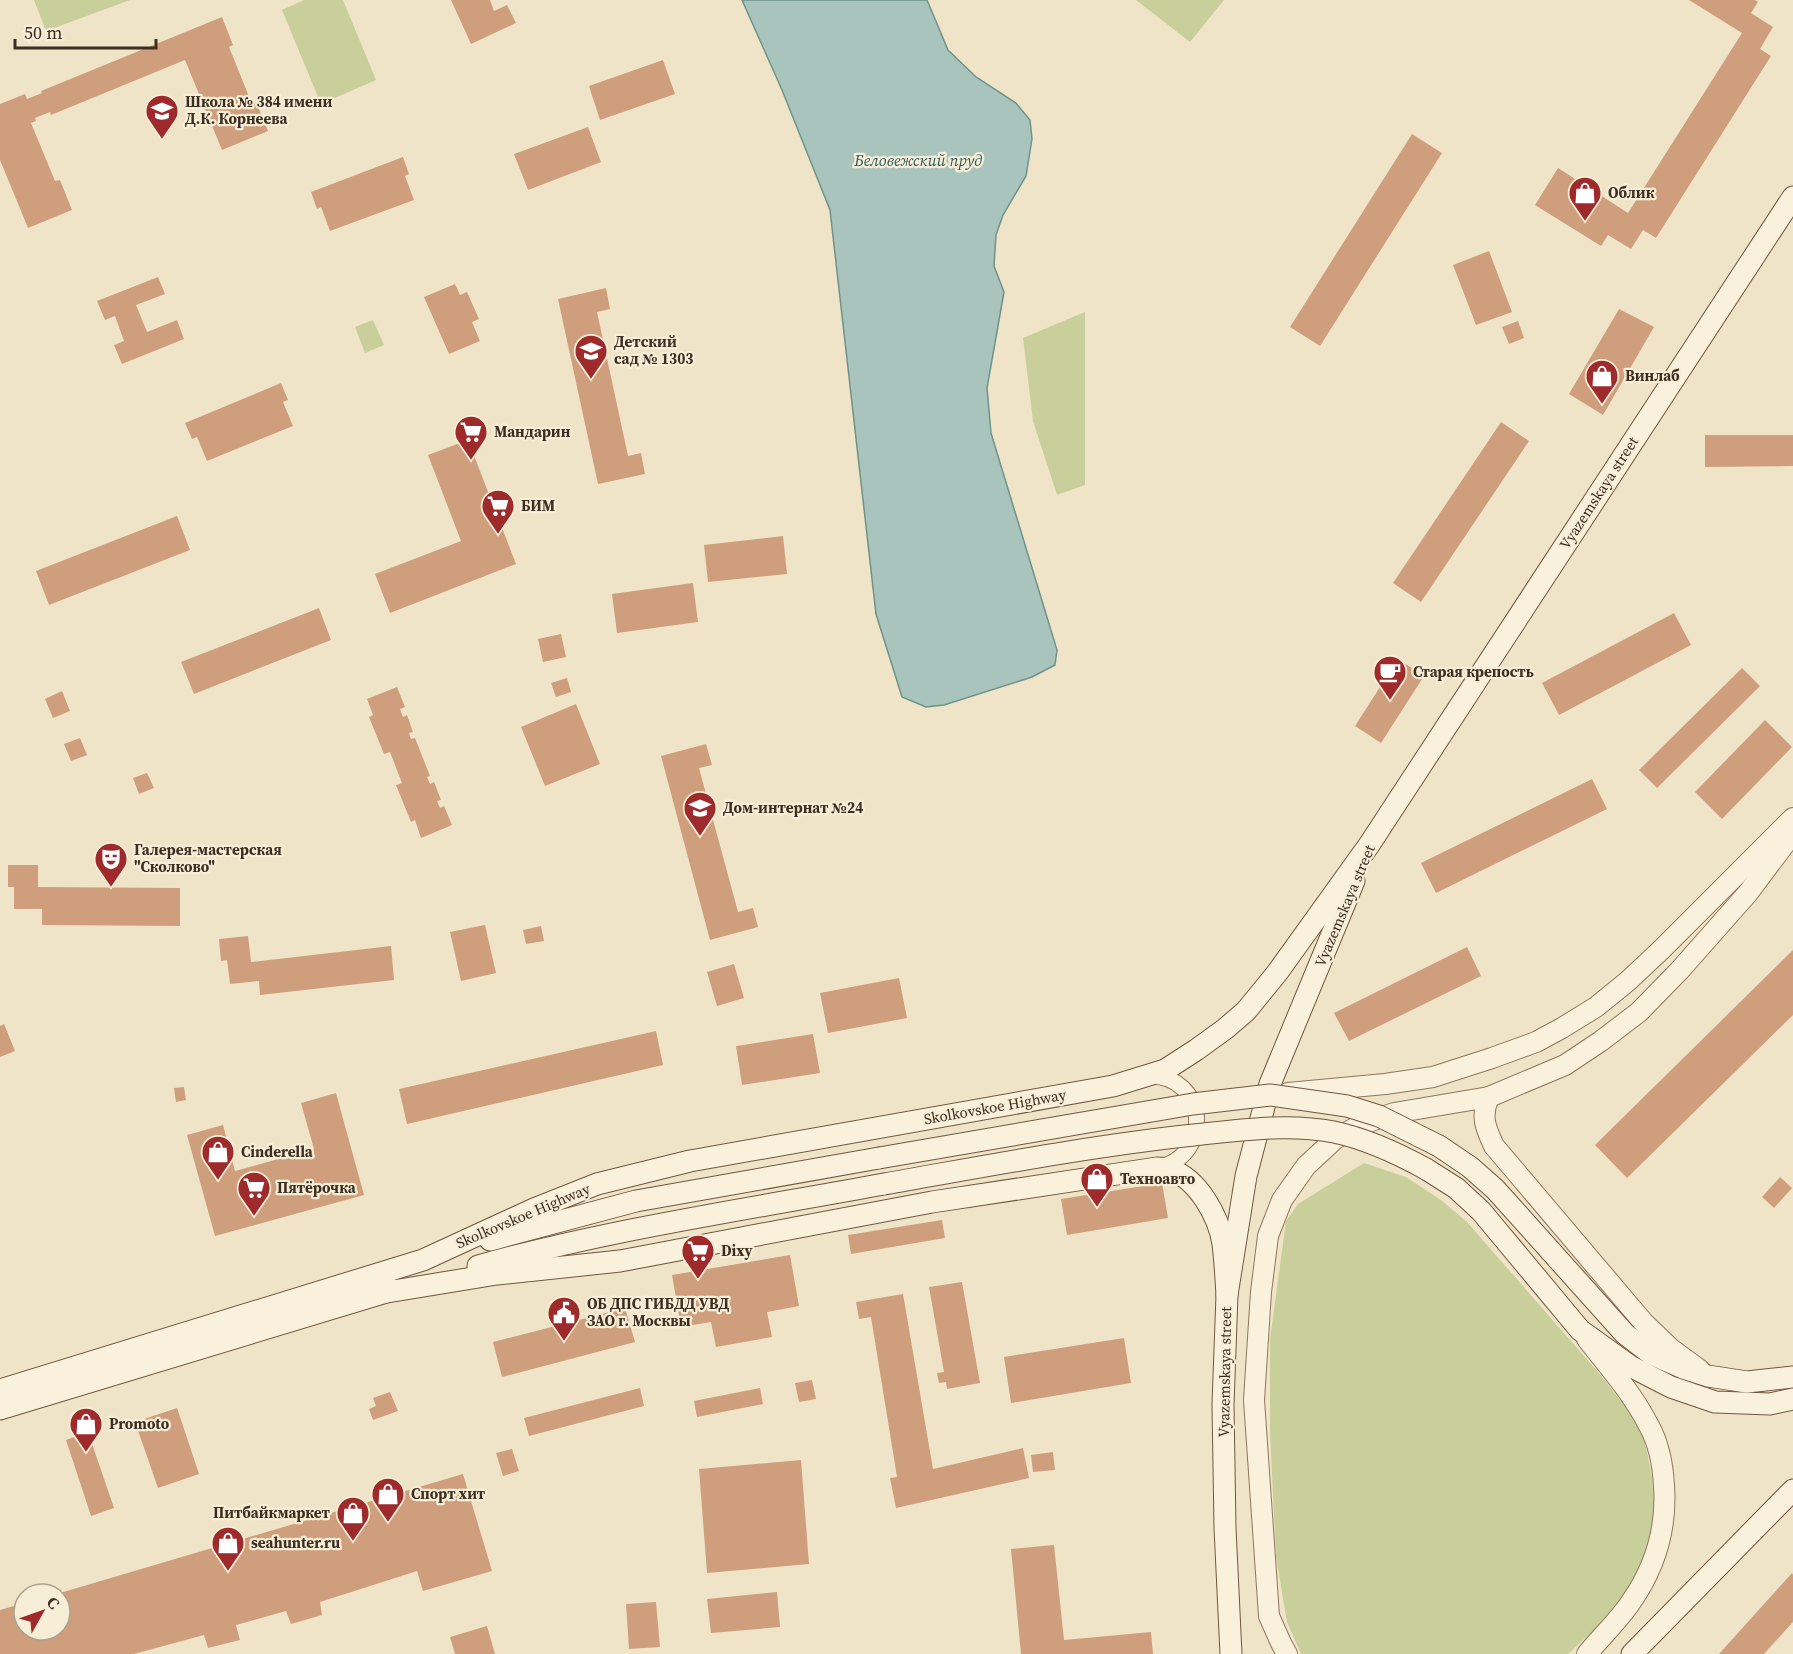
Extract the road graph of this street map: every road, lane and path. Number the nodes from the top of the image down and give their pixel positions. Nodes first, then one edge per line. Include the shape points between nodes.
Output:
1 (1793, 197) edge
2 (1793, 818) edge
3 (1793, 833) edge
4 (1369, 845) junction
5 (1156, 1073) junction
6 (1270, 1095) junction
7 (1489, 1097) junction
8 (1157, 1168) junction
9 (423, 1260) junction
10 (381, 1293) junction
11 (1227, 1295) junction
12 (1580, 1330) junction
13 (1708, 1376) junction
14 (1793, 1377) edge
15 (0, 1390) edge
16 (1793, 1399) edge
17 (0, 1409) edge
18 (1793, 1490) edge
19 (1231, 1654) edge
20 (1287, 1654) edge
21 (1587, 1654) edge
22 (1632, 1654) edge

1 - 4 main road, Vyazemskaya street
2 - 6 street, bridge via 1628,981 1596,1007 1536,1042 1433,1077
3 - 7 street via 1748,893 1639,1012 1565,1065
4 - 5 main road, Vyazemskaya street via 1246,1011 1197,1050
4 - 11 main road, Vyazemskaya street via 1270,1084 1246,1176
5 - 8 street via 1188,1095 1197,1117 1190,1148 1172,1163
5 - 9 main road, Skolkovskoe Highway via 1113,1086 690,1161 597,1184
6 - 9 main road, bridge via 1193,1104 636,1201
6 - 13 main road, bridge via 1347,1106 1410,1130 1439,1146 1495,1189 1624,1334 1652,1354
7 - 13 street via 1483,1115 1494,1146 1644,1323
7 - 20 street via 1394,1113 1335,1139 1306,1166 1282,1200 1268,1236 1254,1400 1269,1616
8 - 10 main road via 932,1202 620,1261 497,1274
8 - 11 main road via 1180,1174 1198,1190 1212,1211 1223,1241
9 - 15 main road, Skolkovskoe Highway
10 - 12 main road, bridge via 527,1253 884,1184 1126,1142 1267,1128 1305,1129 1333,1132 1377,1145 1456,1188 1481,1211
10 - 17 main road
11 - 19 main road, Vyazemskaya street via 1223,1404
12 - 16 main road via 1630,1366 1671,1387 1715,1402 1770,1404
12 - 21 street via 1649,1426 1657,1443 1665,1495 1660,1542 1648,1572 1631,1603
13 - 14 main road via 1747,1382
18 - 22 main road

